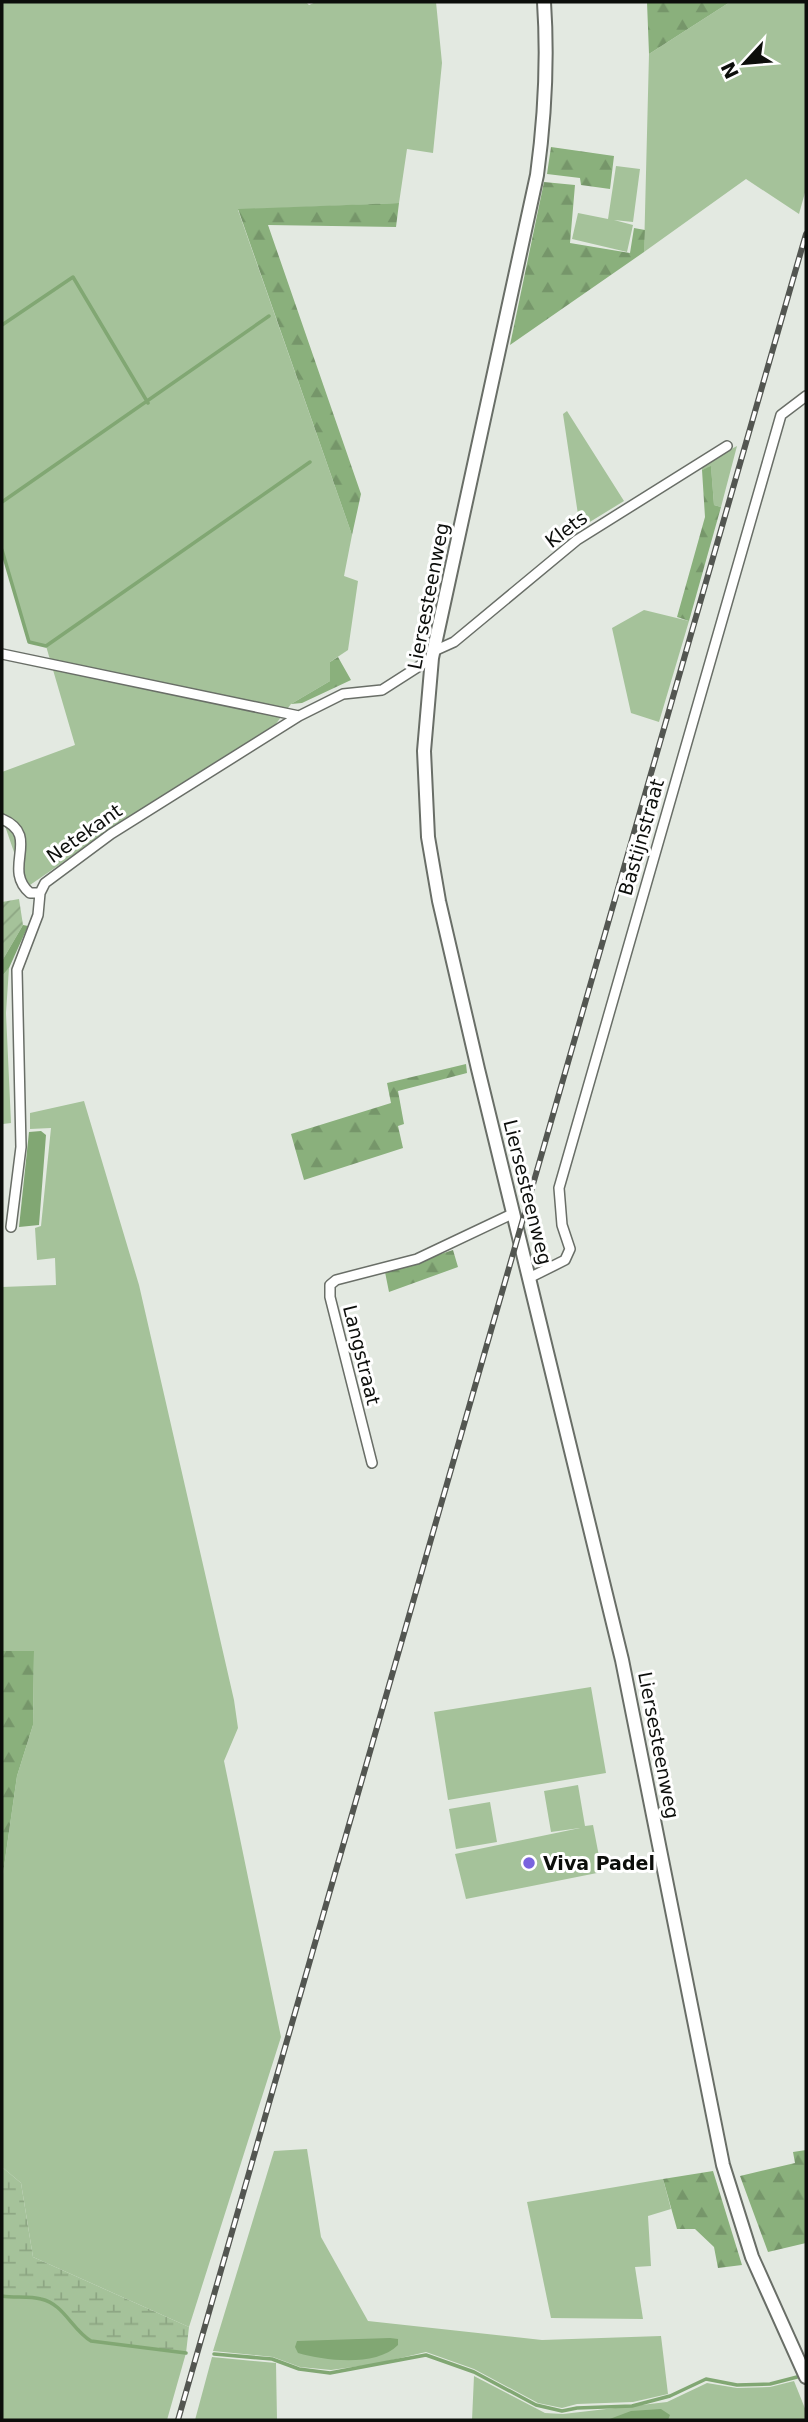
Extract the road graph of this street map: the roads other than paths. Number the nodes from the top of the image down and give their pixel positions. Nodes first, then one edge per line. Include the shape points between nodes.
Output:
1 (544, 2) edge
2 (806, 396) edge
3 (727, 446) dead end
4 (2, 654) edge
5 (433, 655) junction
6 (299, 716) junction
7 (2, 819) edge
8 (40, 893) junction
9 (514, 1213) junction
10 (11, 1227) dead end
11 (529, 1278) junction
12 (372, 1464) dead end
13 (806, 2376) edge

1 - 5 street, Liersesteenweg via 547,108 537,176
2 - 11 street, Bastijnstraat via 780,415 559,1188 562,1225 570,1249 565,1260
3 - 5 street, Klets via 577,540
4 - 6 street
5 - 6 street, Netekant via 382,690 343,694
5 - 9 street, Liersesteenweg via 424,751 428,837 446,932
6 - 8 street, Netekant via 111,834 45,883
7 - 8 street via 20,833 17,865 23,887
8 - 10 street via 38,915 17,970 21,1147
9 - 11 street, Liersesteenweg
9 - 12 street, Langstraat via 417,1259 330,1285
11 - 13 street, Liersesteenweg via 622,1660 723,2165 752,2257

